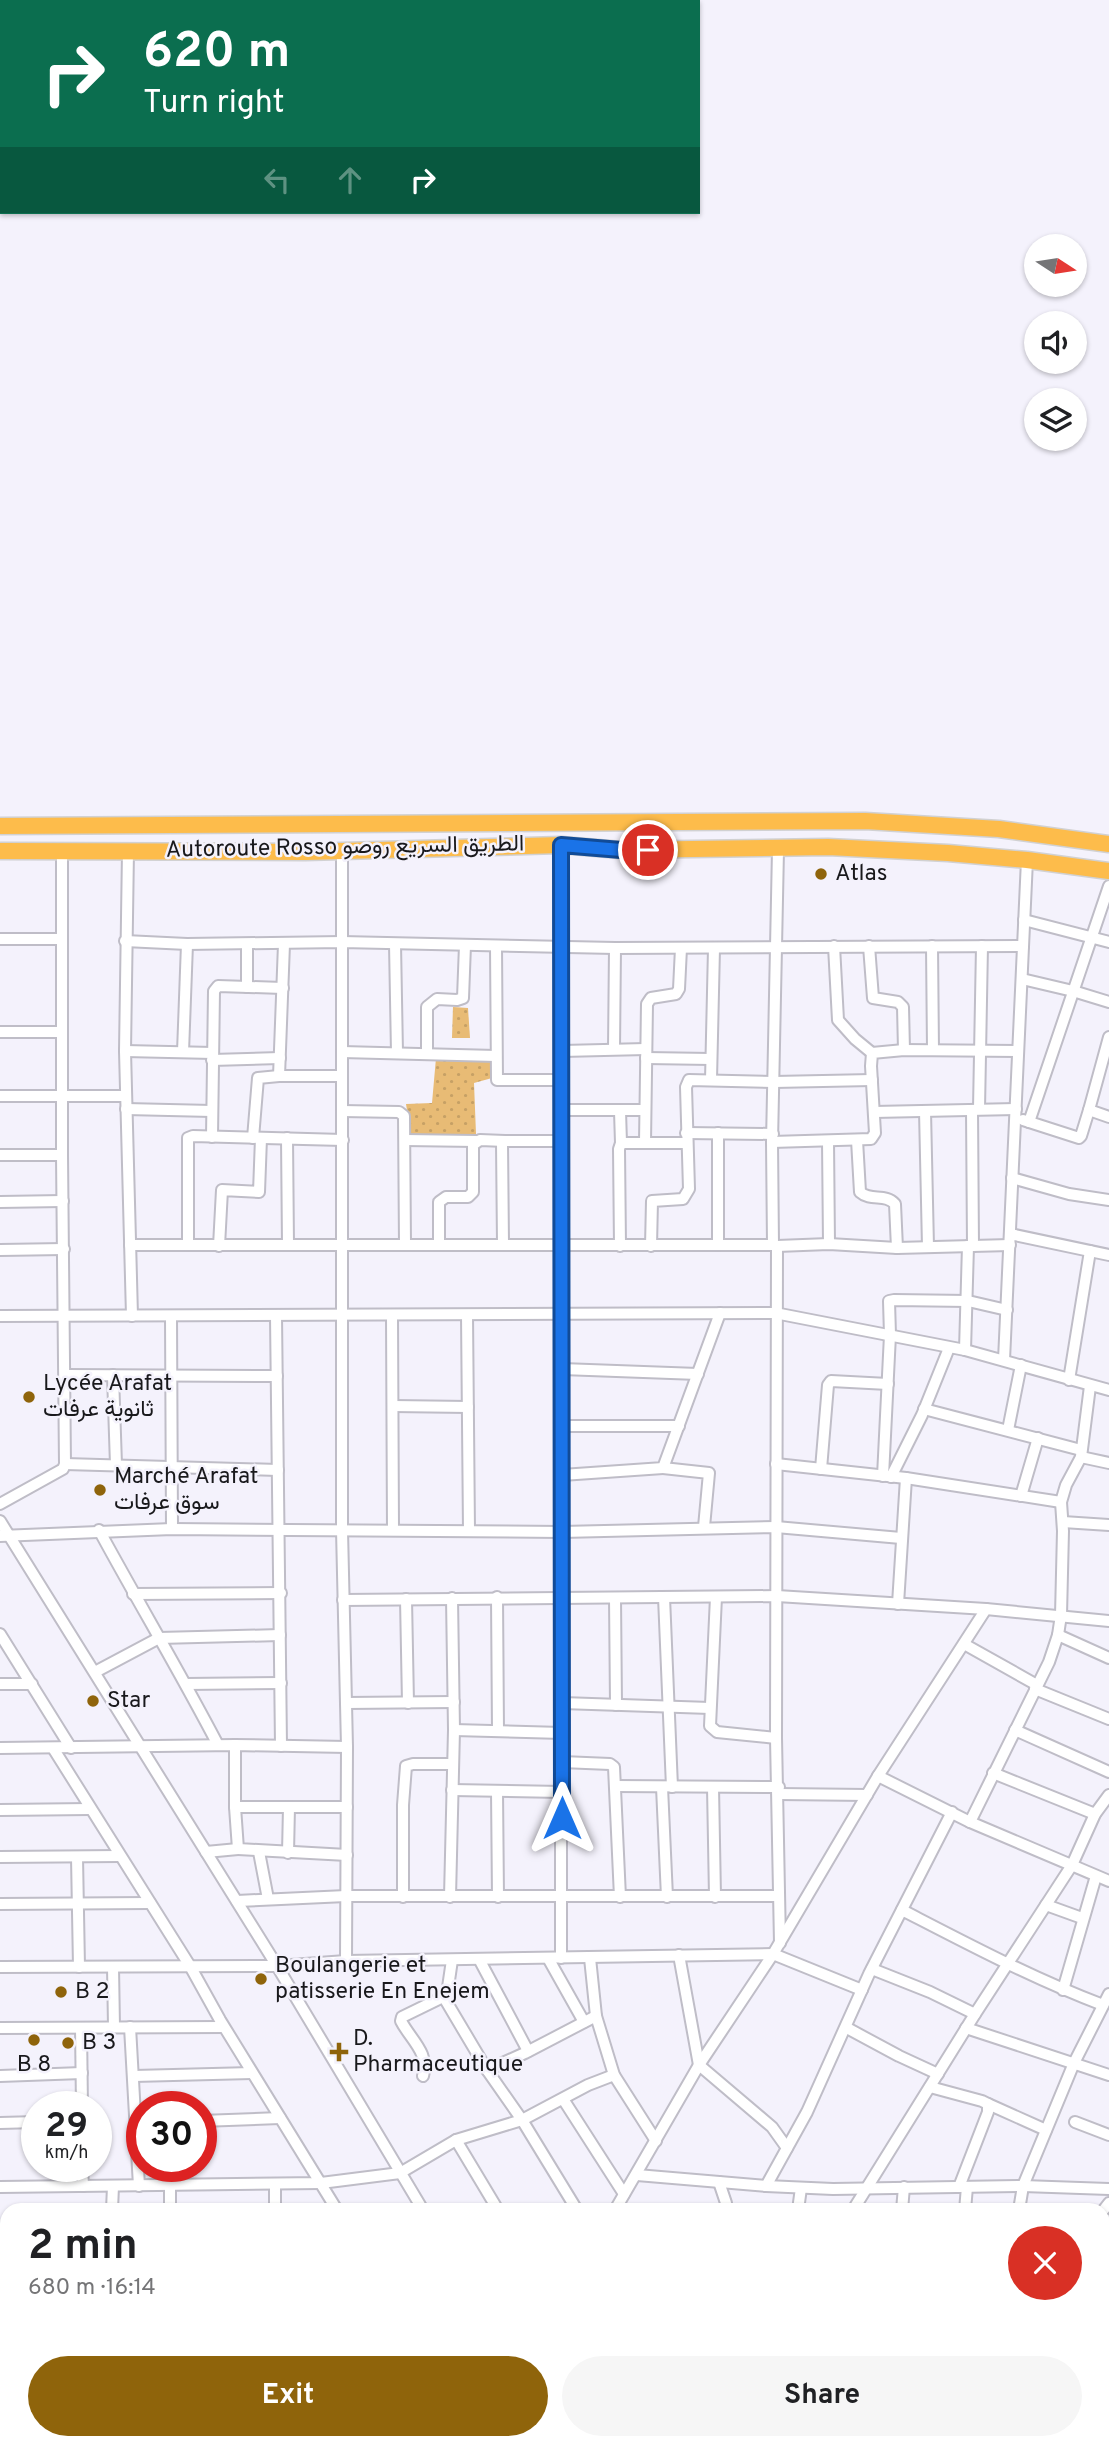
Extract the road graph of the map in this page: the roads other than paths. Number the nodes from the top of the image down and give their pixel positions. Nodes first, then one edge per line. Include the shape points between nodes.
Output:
1 (0, 827) edge
2 (1109, 844) edge
3 (561, 845) junction
4 (128, 850) junction
5 (342, 850) junction
6 (778, 850) junction
7 (0, 851) edge
8 (62, 851) junction
9 (1027, 860) junction
10 (1109, 871) edge
11 (1109, 886) edge
12 (1024, 920) junction
13 (1091, 937) junction
14 (0, 939) edge
15 (62, 939) junction
16 (125, 941) junction
17 (342, 942) junction
18 (1109, 942) edge
19 (187, 944) junction
20 (247, 944) junction
21 (284, 944) junction
22 (395, 944) junction
23 (464, 945) junction
24 (496, 946) junction
25 (776, 946) junction
26 (834, 946) junction
27 (869, 946) junction
28 (932, 946) junction
29 (982, 946) junction
30 (1023, 946) junction
31 (562, 947) junction
32 (681, 947) junction
33 (615, 948) junction
34 (714, 948) junction
35 (1022, 979) junction
36 (247, 987) junction
37 (283, 988) junction
38 (1073, 990) junction
39 (1109, 1002) edge
40 (0, 1032) edge
41 (62, 1032) junction
42 (1109, 1037) edge
43 (614, 1049) junction
44 (904, 1050) junction
45 (933, 1050) junction
46 (979, 1050) junction
47 (125, 1051) junction
48 (562, 1051) junction
49 (1018, 1051) junction
50 (183, 1052) junction
51 (342, 1052) junction
52 (397, 1053) junction
53 (873, 1053) junction
54 (427, 1054) junction
55 (646, 1054) junction
56 (213, 1056) junction
57 (496, 1056) junction
58 (280, 1058) junction
59 (259, 1059) junction
60 (711, 1059) junction
61 (279, 1076) junction
62 (341, 1076) junction
63 (258, 1078) junction
64 (562, 1080) junction
65 (711, 1080) junction
66 (872, 1080) junction
67 (774, 1082) junction
68 (0, 1096) edge
69 (62, 1096) junction
70 (126, 1096) junction
71 (126, 1110) junction
72 (562, 1110) junction
73 (645, 1110) junction
74 (975, 1110) junction
75 (1088, 1110) junction
76 (212, 1111) junction
77 (342, 1111) junction
78 (620, 1111) junction
79 (925, 1111) junction
80 (874, 1112) junction
81 (1016, 1113) junction
82 (1109, 1117) edge
83 (1029, 1122) junction
84 (718, 1133) junction
85 (212, 1137) junction
86 (257, 1138) junction
87 (287, 1138) junction
88 (687, 1138) junction
89 (773, 1138) junction
90 (342, 1140) junction
91 (405, 1140) junction
92 (857, 1140) junction
93 (476, 1141) junction
94 (505, 1141) junction
95 (561, 1141) junction
96 (828, 1141) junction
97 (645, 1142) junction
98 (621, 1143) junction
99 (0, 1155) edge
100 (62, 1155) junction
101 (1012, 1178) junction
102 (1109, 1200) edge
103 (63, 1201) junction
104 (0, 1202) edge
105 (1010, 1239) junction
106 (439, 1244) junction
107 (503, 1244) junction
108 (560, 1244) junction
109 (829, 1244) junction
110 (130, 1245) junction
111 (188, 1245) junction
112 (288, 1245) junction
113 (343, 1245) junction
114 (405, 1245) junction
115 (718, 1245) junction
116 (219, 1246) junction
117 (620, 1246) junction
118 (651, 1246) junction
119 (775, 1246) junction
120 (971, 1246) junction
121 (928, 1247) junction
122 (897, 1248) junction
123 (64, 1249) junction
124 (0, 1250) edge
125 (1090, 1251) junction
126 (1109, 1255) edge
127 (968, 1301) junction
128 (1007, 1310) junction
129 (720, 1313) junction
130 (775, 1313) junction
131 (562, 1314) junction
132 (343, 1315) junction
133 (392, 1315) junction
134 (467, 1315) junction
135 (0, 1316) edge
136 (132, 1316) junction
137 (171, 1316) junction
138 (276, 1316) junction
139 (65, 1317) junction
140 (890, 1335) junction
141 (949, 1348) junction
142 (965, 1350) junction
143 (1004, 1360) junction
144 (1021, 1365) junction
145 (562, 1369) junction
146 (698, 1374) junction
147 (66, 1375) junction
148 (113, 1375) junction
149 (171, 1376) junction
150 (277, 1376) junction
151 (1069, 1380) junction
152 (888, 1384) junction
153 (1090, 1386) junction
154 (1109, 1390) edge
155 (393, 1406) junction
156 (468, 1407) junction
157 (924, 1409) junction
158 (562, 1426) junction
159 (679, 1426) junction
160 (1008, 1430) junction
161 (1038, 1438) junction
162 (1081, 1454) junction
163 (1109, 1463) edge
164 (65, 1464) junction
165 (776, 1464) junction
166 (116, 1465) junction
167 (172, 1466) junction
168 (663, 1468) junction
169 (821, 1469) junction
170 (278, 1470) junction
171 (562, 1475) junction
172 (887, 1476) junction
173 (906, 1478) junction
174 (1021, 1496) junction
175 (1061, 1502) junction
176 (0, 1504) edge
177 (0, 1521) edge
178 (1063, 1522) junction
179 (1109, 1525) edge
180 (704, 1527) junction
181 (776, 1527) junction
182 (172, 1529) junction
183 (279, 1529) junction
184 (99, 1530) junction
185 (342, 1530) junction
186 (393, 1530) junction
187 (469, 1531) junction
188 (562, 1532) junction
189 (5, 1536) edge
190 (901, 1538) junction
191 (281, 1593) junction
192 (133, 1594) junction
193 (777, 1596) junction
194 (496, 1597) junction
195 (664, 1597) junction
196 (716, 1597) junction
197 (452, 1598) junction
198 (615, 1598) junction
199 (406, 1599) junction
200 (561, 1599) junction
201 (344, 1600) junction
202 (898, 1604) junction
203 (986, 1609) junction
204 (1061, 1615) junction
205 (1109, 1621) edge
206 (1058, 1634) junction
207 (280, 1635) junction
208 (1, 1636) edge
209 (159, 1638) junction
210 (964, 1644) junction
211 (1109, 1658) edge
212 (95, 1672) junction
213 (281, 1683) junction
214 (0, 1684) edge
215 (32, 1684) junction
216 (186, 1684) junction
217 (1036, 1687) junction
218 (454, 1702) junction
219 (346, 1703) junction
220 (408, 1703) junction
221 (562, 1703) junction
222 (616, 1704) junction
223 (669, 1707) junction
224 (710, 1708) junction
225 (1109, 1719) edge
226 (454, 1730) junction
227 (1015, 1730) junction
228 (498, 1731) junction
229 (562, 1732) junction
230 (776, 1738) junction
231 (218, 1745) junction
232 (236, 1745) junction
233 (142, 1746) junction
234 (281, 1746) junction
235 (348, 1747) junction
236 (0, 1748) edge
237 (53, 1748) junction
238 (71, 1748) junction
239 (562, 1762) junction
240 (453, 1764) junction
241 (1109, 1772) edge
242 (993, 1773) junction
243 (878, 1776) junction
244 (615, 1786) junction
245 (667, 1787) junction
246 (713, 1787) junction
247 (452, 1790) junction
248 (779, 1790) junction
249 (498, 1791) junction
250 (562, 1792) junction
251 (867, 1795) junction
252 (1109, 1795) edge
253 (235, 1807) junction
254 (289, 1807) junction
255 (347, 1807) junction
256 (90, 1809) junction
257 (0, 1810) edge
258 (952, 1812) junction
259 (1096, 1814) junction
260 (970, 1822) junction
261 (238, 1849) junction
262 (206, 1852) junction
263 (259, 1852) junction
264 (289, 1853) junction
265 (346, 1855) junction
266 (119, 1856) junction
267 (0, 1857) edge
268 (77, 1857) junction
269 (1072, 1865) junction
270 (1096, 1876) junction
271 (1109, 1881) edge
272 (346, 1896) junction
273 (402, 1896) junction
274 (779, 1896) junction
275 (450, 1897) junction
276 (498, 1897) junction
277 (562, 1897) junction
278 (620, 1897) junction
279 (667, 1897) junction
280 (715, 1897) junction
281 (268, 1899) junction
282 (237, 1901) junction
283 (150, 1903) junction
284 (0, 1904) edge
285 (78, 1904) junction
286 (1046, 1905) junction
287 (902, 1910) junction
288 (1082, 1918) junction
289 (780, 1943) junction
290 (773, 1954) junction
291 (679, 1955) junction
292 (548, 1958) junction
293 (561, 1958) junction
294 (590, 1958) junction
295 (452, 1959) junction
296 (480, 1959) junction
297 (346, 1961) junction
298 (1008, 1965) junction
299 (113, 1966) junction
300 (190, 1966) junction
301 (277, 1966) junction
302 (0, 1967) edge
303 (79, 1967) junction
304 (872, 1969) junction
305 (862, 1990) junction
306 (1063, 1990) junction
307 (1109, 1994) edge
308 (445, 1996) junction
309 (1103, 2005) junction
310 (975, 2014) junction
311 (596, 2016) junction
312 (584, 2022) junction
313 (223, 2026) junction
314 (130, 2027) junction
315 (0, 2028) edge
316 (81, 2028) junction
317 (114, 2028) junction
318 (847, 2028) junction
319 (966, 2028) junction
320 (528, 2052) junction
321 (1074, 2063) junction
322 (699, 2065) junction
323 (487, 2070) junction
324 (82, 2073) junction
325 (252, 2073) junction
326 (938, 2074) junction
327 (614, 2075) junction
328 (1109, 2075) edge
329 (0, 2076) edge
330 (134, 2076) junction
331 (424, 2076) dead end
332 (930, 2087) junction
333 (82, 2091) edge
334 (136, 2091) edge
335 (563, 2099) junction
336 (988, 2105) junction
337 (280, 2118) junction
338 (217, 2120) edge
339 (522, 2120) junction
340 (21, 2122) edge
341 (1075, 2122) dead end
342 (0, 2123) edge
343 (1046, 2130) junction
344 (1109, 2135) edge
345 (456, 2140) junction
346 (656, 2141) junction
347 (787, 2148) junction
348 (400, 2173) junction
349 (637, 2175) junction
350 (83, 2182) edge
351 (139, 2182) edge
352 (719, 2182) junction
353 (321, 2183) junction
354 (275, 2184) junction
355 (0, 2186) edge
356 (83, 2186) junction
357 (113, 2186) junction
358 (139, 2186) junction
359 (170, 2186) junction
360 (766, 2186) junction
361 (1023, 2186) junction
362 (904, 2187) junction
363 (963, 2187) junction
364 (800, 2188) junction
365 (867, 2189) junction
366 (1109, 2189) edge
367 (625, 2194) junction
368 (112, 2203) edge
369 (170, 2203) edge
370 (275, 2203) edge
371 (333, 2203) edge
372 (419, 2203) edge
373 (494, 2203) edge
374 (573, 2203) edge
375 (619, 2203) edge
376 (726, 2203) edge
377 (798, 2203) edge
378 (858, 2203) edge
379 (903, 2203) edge
380 (964, 2203) edge
381 (1020, 2203) edge

1 - 2 highway, Autoroute Rosso الطريق السريع روصو via 865,821 999,829
3 - 5 highway, Autoroute Rosso الطريق السريع روصو
3 - 6 highway, Autoroute Rosso الطريق السريع روصو via 621,850
3 - 31 street
4 - 5 highway, Autoroute Rosso الطريق السريع روصو
4 - 8 highway, Autoroute Rosso الطريق السريع روصو
4 - 16 street
5 - 17 street
6 - 9 highway, Autoroute Rosso الطريق السريع روصو via 890,849
6 - 25 street
7 - 8 highway, Autoroute Rosso الطريق السريع روصو
8 - 15 street
9 - 10 highway, Autoroute Rosso الطريق السريع روصو
9 - 12 street
11 - 13 street
12 - 13 street
12 - 30 street
13 - 18 street
13 - 38 street
14 - 15 street
15 - 41 street
16 - 19 street
16 - 47 street
17 - 21 street
17 - 22 street
17 - 51 street
19 - 20 street
19 - 50 street
20 - 21 street
20 - 36 street
21 - 37 street
22 - 23 street
22 - 52 street
23 - 24 street
23 - 54 street via 463,998 437,999 428,1007
24 - 31 street
24 - 57 street
25 - 26 street
25 - 34 street
25 - 67 street
26 - 27 street
26 - 53 street via 838,1020
27 - 28 street
27 - 44 street via 873,998 903,1007
28 - 29 street
28 - 45 street
29 - 30 street
29 - 46 street
30 - 35 street
31 - 33 street
31 - 48 street
32 - 33 street
32 - 34 street
32 - 55 street via 679,989 676,994 651,998 647,1004
33 - 43 street
34 - 60 street
35 - 38 street
35 - 49 street
36 - 37 street
36 - 56 street via 218,986 214,992
37 - 58 street
38 - 39 street
38 - 83 street
40 - 41 street
41 - 69 street
42 - 75 street
43 - 48 street
43 - 55 street
44 - 45 street
44 - 53 street
45 - 46 street
46 - 49 street
46 - 74 street
47 - 50 street
47 - 70 street
48 - 64 street
49 - 81 street
50 - 56 street
51 - 52 street
51 - 62 street
52 - 54 street
53 - 66 street
54 - 57 street
55 - 60 street
55 - 73 street
56 - 59 street
56 - 76 street
57 - 64 street via 497,1080
58 - 59 street
58 - 61 street
59 - 63 street
60 - 65 street
61 - 62 street
61 - 63 street
62 - 77 street
63 - 86 street
64 - 72 street
65 - 67 street
65 - 88 street via 689,1080 686,1087
66 - 67 street
66 - 80 street
67 - 89 street
68 - 69 street
69 - 70 street
69 - 100 street
70 - 71 street
71 - 76 street
71 - 110 street
72 - 78 street
72 - 95 street
73 - 78 street
73 - 97 street
74 - 79 street
74 - 81 street
74 - 120 street
75 - 82 street
75 - 83 street via 1079,1138
76 - 85 street
77 - 90 street
77 - 91 street via 402,1113
78 - 98 street
79 - 80 street
79 - 121 street
80 - 92 street via 874,1137
81 - 83 street
81 - 101 street
84 - 88 street
84 - 89 street
84 - 115 street
85 - 86 street
85 - 111 street via 188,1138
86 - 87 street
86 - 116 street via 259,1192 222,1190
87 - 90 street
87 - 112 street
88 - 97 street
88 - 118 street via 689,1189 683,1199 652,1201
89 - 96 street
89 - 119 street
90 - 113 street
91 - 93 street
91 - 114 street
92 - 96 street
92 - 122 street via 860,1192 895,1204
93 - 94 street
93 - 106 street via 473,1192 439,1202
94 - 95 street
94 - 107 street
95 - 108 street
96 - 109 street
97 - 98 street
98 - 117 street
99 - 100 street
100 - 103 street
101 - 102 street
101 - 105 street
103 - 104 street
103 - 123 street
105 - 120 street
105 - 125 street
105 - 128 street
106 - 107 street
106 - 114 street
107 - 108 street
108 - 117 street
108 - 131 street
109 - 119 street
109 - 122 street
110 - 111 street
110 - 136 street
111 - 116 street
112 - 113 street
112 - 116 street
113 - 114 street
113 - 132 street
115 - 118 street
115 - 119 street
117 - 118 street
119 - 130 street
120 - 121 street
120 - 127 street
121 - 122 street
123 - 124 street
123 - 139 street
125 - 126 street
125 - 151 street
127 - 128 street
127 - 140 street via 891,1300
127 - 142 street
128 - 143 street
129 - 130 street
129 - 131 street
129 - 146 street
130 - 140 street
130 - 165 street
131 - 134 street
131 - 145 street
132 - 133 street
132 - 138 street
132 - 185 street
133 - 134 street
133 - 155 street
134 - 156 street
135 - 139 street
136 - 137 street
136 - 139 street
137 - 138 street
137 - 149 street
138 - 150 street
139 - 147 street
140 - 141 street
140 - 152 street
141 - 142 street
141 - 157 street
142 - 143 street
143 - 144 street
144 - 151 street
144 - 160 street
145 - 146 street
145 - 158 street
146 - 159 street
147 - 148 street
147 - 164 street
148 - 149 street
148 - 166 street
149 - 150 street
149 - 167 street
150 - 170 street
151 - 153 street
152 - 169 street via 831,1381
152 - 172 street
153 - 154 street
153 - 162 street
155 - 156 street
155 - 186 street
156 - 187 street
157 - 160 street
157 - 172 street
158 - 159 street
158 - 171 street
159 - 168 street
160 - 161 street
161 - 162 street
161 - 174 street
162 - 163 street
162 - 175 street
164 - 166 street
164 - 176 street
165 - 169 street
165 - 181 street
166 - 167 street
167 - 170 street
167 - 182 street
168 - 171 street
168 - 180 street via 709,1473
169 - 172 street
170 - 183 street
171 - 188 street
172 - 173 street
173 - 174 street
173 - 190 street
174 - 175 street
175 - 178 street
177 - 189 street
178 - 179 street
178 - 204 street
180 - 181 street
180 - 188 street
181 - 190 street
181 - 193 street
182 - 183 street
182 - 184 street
183 - 185 street
183 - 191 street
184 - 189 street
184 - 192 street
185 - 186 street
185 - 201 street
186 - 187 street
187 - 188 street
188 - 200 street
189 - 212 street
190 - 202 street
191 - 192 street
191 - 207 street
192 - 209 street
193 - 196 street
193 - 202 street
193 - 230 street
194 - 197 street
194 - 200 street
194 - 228 street
195 - 196 street
195 - 198 street
195 - 223 street
196 - 224 street
197 - 199 street
197 - 218 street
198 - 200 street
198 - 222 street
199 - 201 street
199 - 220 street
200 - 221 street
201 - 219 street
202 - 203 street
203 - 204 street
203 - 210 street
204 - 205 street
204 - 206 street
206 - 211 street
206 - 217 street
207 - 209 street
207 - 213 street
208 - 215 street
209 - 212 street
209 - 216 street
210 - 217 street
210 - 243 street
212 - 233 street
213 - 216 street
213 - 234 street
214 - 215 street
215 - 238 street
216 - 231 street
217 - 225 street
217 - 227 street
218 - 220 street
218 - 226 street
219 - 220 street
219 - 235 street
221 - 222 street
221 - 229 street
222 - 223 street
223 - 224 street
223 - 245 street
224 - 230 street via 710,1726 717,1732
226 - 228 street
226 - 240 street
227 - 241 street
227 - 242 street
228 - 229 street
229 - 239 street
230 - 248 street
231 - 232 street
231 - 233 street
232 - 234 street
232 - 253 street
233 - 238 street
233 - 262 street
234 - 235 street
235 - 255 street
236 - 237 street
237 - 238 street
237 - 256 street
239 - 244 street via 610,1764
239 - 250 street
240 - 247 street
240 - 273 street via 406,1766
242 - 259 street
242 - 260 street
243 - 251 street
243 - 258 street
244 - 245 street
244 - 278 street
245 - 246 street
245 - 279 street
246 - 248 street
246 - 280 street
247 - 249 street
247 - 275 street
248 - 251 street
248 - 274 street
249 - 250 street
249 - 276 street
250 - 277 street
251 - 289 street
252 - 259 street
253 - 254 street
253 - 261 street
254 - 255 street
254 - 264 street
255 - 265 street
256 - 257 street
256 - 266 street
258 - 260 street
258 - 287 street
259 - 269 street
260 - 269 street
261 - 262 street
261 - 263 street
262 - 282 street
263 - 264 street
263 - 281 street
264 - 265 street
265 - 272 street
266 - 268 street
266 - 283 street
267 - 268 street
268 - 285 street
269 - 270 street
269 - 286 street
270 - 271 street
270 - 288 street
272 - 273 street
272 - 281 street
272 - 297 street
273 - 275 street
274 - 280 street
274 - 289 street
275 - 276 street
276 - 277 street
277 - 278 street
277 - 293 street
278 - 279 street
279 - 280 street
281 - 282 street
282 - 301 street
283 - 285 street
283 - 300 street
284 - 285 street
285 - 303 street
286 - 288 street
286 - 298 street
287 - 298 street
287 - 304 street
288 - 306 street
289 - 290 street
290 - 291 street
290 - 305 street
290 - 322 street
291 - 294 street
291 - 322 street
292 - 293 street
292 - 296 street
292 - 312 street
293 - 294 street
294 - 311 street
295 - 296 street
295 - 297 street
295 - 308 street
296 - 320 street
297 - 301 street
298 - 306 street
298 - 310 street
299 - 300 street
299 - 303 street
299 - 317 street
300 - 301 street
300 - 313 street
301 - 348 street
302 - 303 street
304 - 305 street
304 - 310 street
305 - 318 street
306 - 309 street
307 - 309 street
308 - 323 street
308 - 331 street via 402,2017 422,2052
309 - 321 street
310 - 319 street
311 - 312 street
311 - 327 street
312 - 320 street
313 - 314 street
313 - 325 street
314 - 317 street
314 - 330 street
315 - 316 street
316 - 317 street
316 - 324 street
318 - 326 street
318 - 347 street
319 - 321 street
319 - 326 street
320 - 323 street
321 - 328 street
321 - 343 street
322 - 346 street
322 - 347 street via 772,2127
323 - 339 street
324 - 329 street
324 - 333 street
325 - 330 street
325 - 337 street
326 - 332 street
327 - 335 street
327 - 346 street
330 - 334 street
332 - 336 street
332 - 365 street
335 - 339 street
335 - 367 street
336 - 343 street
336 - 363 street
337 - 338 street
337 - 353 street
339 - 345 street
339 - 374 street
340 - 342 street
341 - 344 street
343 - 361 street
345 - 348 street
345 - 373 street
346 - 349 street
347 - 360 street
348 - 353 street
348 - 372 street
349 - 352 street
349 - 367 street
350 - 356 street
351 - 358 street
352 - 360 street
352 - 376 street
353 - 354 street
353 - 371 street
354 - 359 street
354 - 370 street
355 - 356 street
356 - 357 street
357 - 358 street
357 - 368 street
358 - 359 street
359 - 369 street
360 - 364 street
361 - 363 street
361 - 366 street
361 - 381 street
362 - 363 street
362 - 365 street
362 - 379 street
363 - 380 street
364 - 365 street
364 - 377 street
365 - 378 street
367 - 375 street

